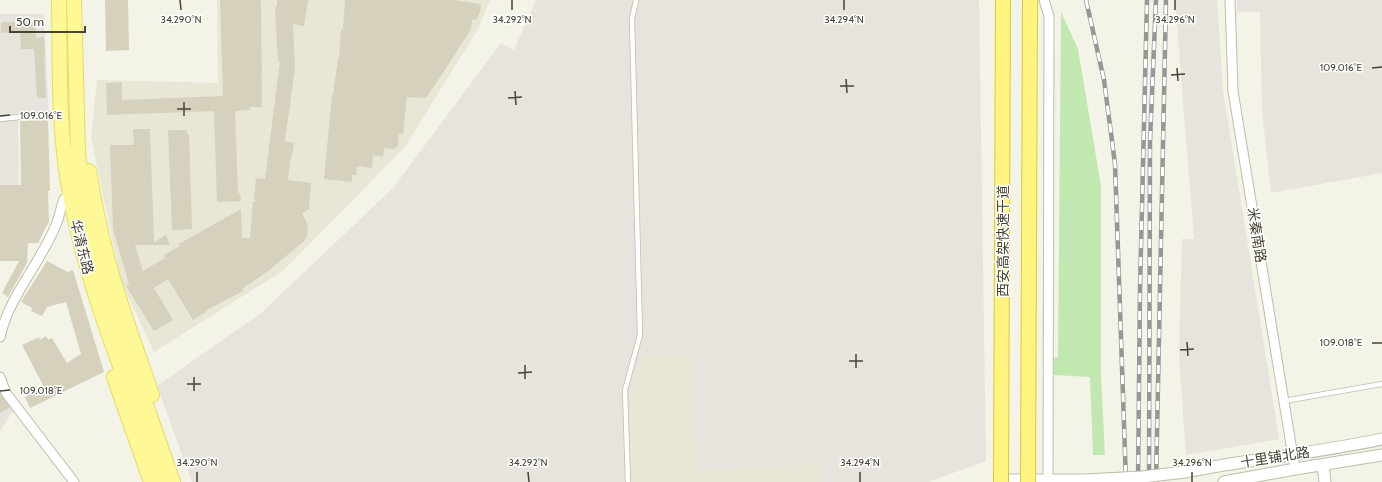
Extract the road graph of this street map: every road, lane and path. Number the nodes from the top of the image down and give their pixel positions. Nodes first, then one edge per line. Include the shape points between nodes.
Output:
1 (58, 0) edge
2 (74, 0) edge
3 (636, 0) edge
4 (1003, 0) edge
5 (1030, 0) edge
6 (1044, 0) edge
7 (1230, 0) edge
8 (76, 95) junction
9 (59, 113) junction
10 (0, 119) edge
11 (64, 199) junction
12 (0, 337) edge
13 (0, 377) edge
14 (1382, 384) edge
15 (1284, 401) junction
16 (1382, 439) edge
17 (1293, 454) junction
18 (1382, 455) edge
19 (1323, 465) junction
20 (1295, 469) junction
21 (1048, 481) edge
22 (74, 482) edge
23 (151, 482) edge
24 (162, 482) edge
25 (173, 482) edge
26 (183, 482) edge
27 (628, 482) edge
28 (1001, 482) edge
29 (1028, 482) edge
30 (1224, 482) edge
31 (1325, 482) edge

1 - 9 main road, 华清东路
2 - 8 main road, 华清东路
3 - 27 lane via 632,19 640,335 625,390
4 - 28 highway, 西安高架快速干道, bridge
5 - 29 highway, 西安高架快速干道, bridge
6 - 21 street via 1049,16
7 - 15 street, 米秦南路 via 1234,91
8 - 25 main road, 华清东路 via 80,176 95,252 113,312
8 - 26 main road via 96,214 116,291
9 - 10 lane
9 - 11 main road via 56,140
9 - 24 main road, 华清东路 via 68,182 88,273
11 - 12 street via 51,236 6,316
11 - 23 main road via 71,239 87,299
13 - 22 street via 6,393
14 - 15 lane
15 - 17 street, 米秦南路
16 - 17 street, 十里铺北路
17 - 20 street, 米秦南路
17 - 21 street, 十里铺北路, bridge via 1142,477
18 - 19 street, 十里铺北路
19 - 20 street, 十里铺北路
19 - 31 street
20 - 30 street, 十里铺北路
21 - 28 street, 十里铺北路

